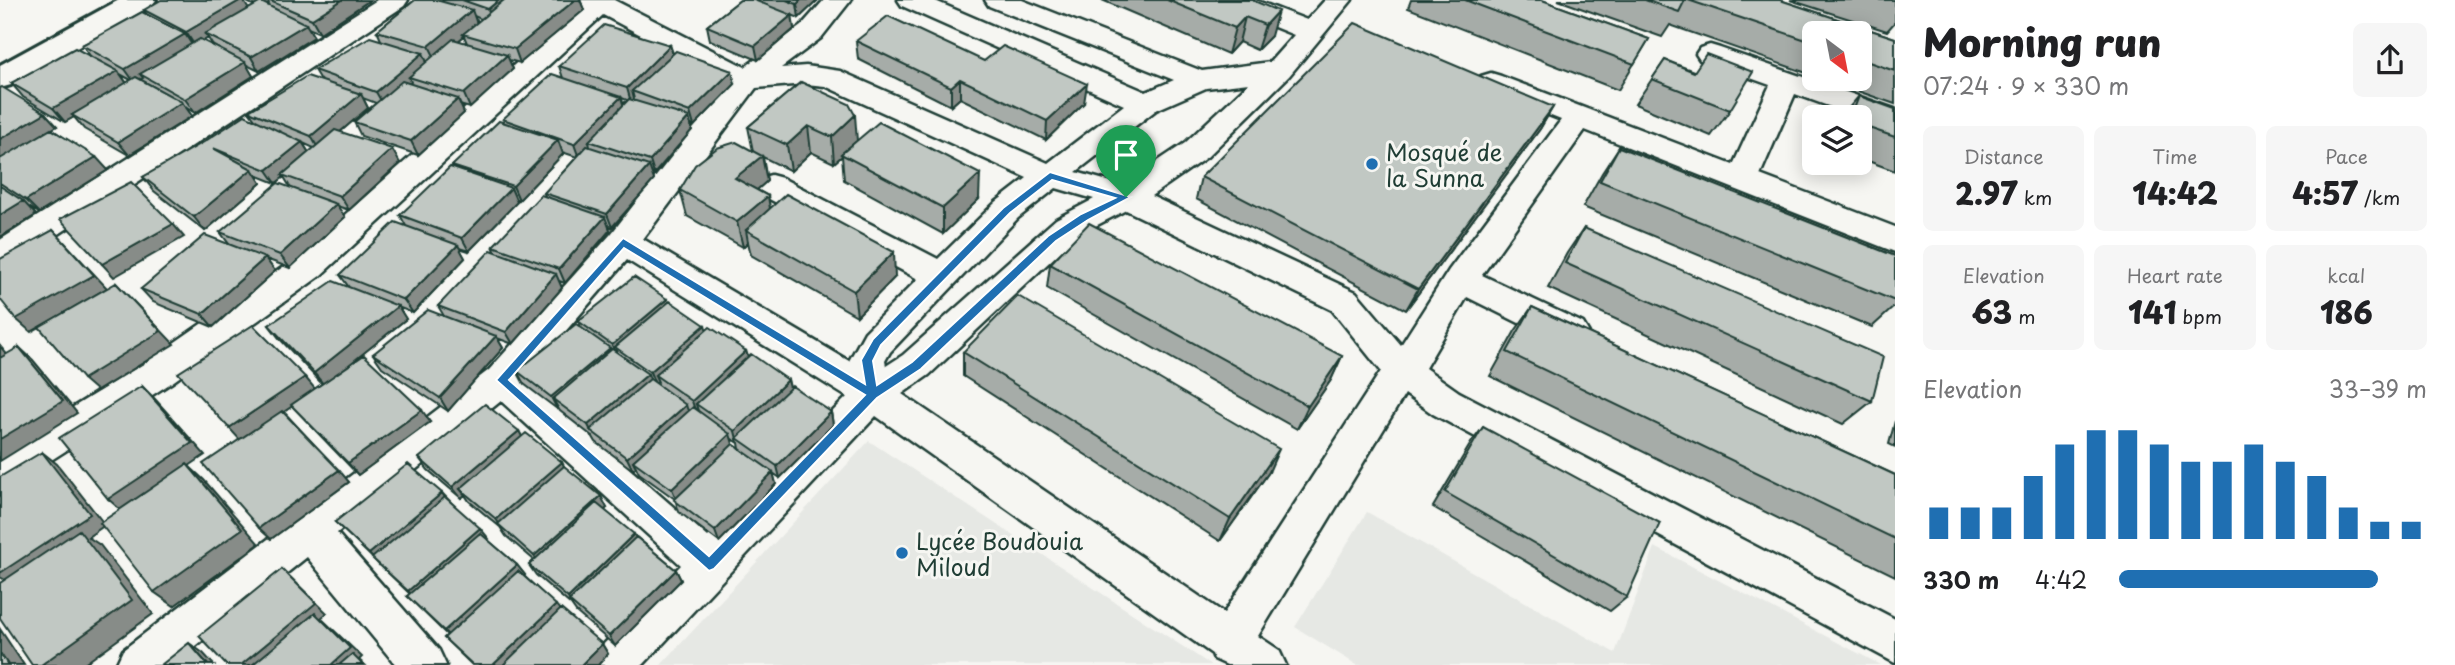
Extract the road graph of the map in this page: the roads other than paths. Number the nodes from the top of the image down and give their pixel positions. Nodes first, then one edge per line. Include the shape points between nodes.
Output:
1 (141, 0) edge
2 (395, 0) edge
3 (838, 0) edge
4 (911, 0) edge
5 (998, 0) edge
6 (1231, 0) edge
7 (597, 2) edge
8 (1332, 19) edge
9 (1710, 54) edge
10 (1279, 71) junction
11 (1464, 72) edge
12 (0, 78) edge
13 (747, 79) junction
14 (1200, 80) junction
15 (1786, 82) junction
16 (1146, 103) junction
17 (1579, 117) junction
18 (1895, 120) edge
19 (1050, 176) junction
20 (1742, 180) junction
21 (771, 186) dead end
22 (1126, 197) junction
23 (1895, 240) edge
24 (623, 242) junction
25 (0, 256) edge
26 (942, 276) junction
27 (1461, 279) junction
28 (1597, 346) edge
29 (1403, 372) junction
30 (502, 380) junction
31 (873, 394) junction
32 (0, 472) edge
33 (310, 531) junction
34 (709, 565) junction
35 (1895, 642) edge
36 (1229, 643) junction
37 (138, 665) edge
38 (424, 665) edge
39 (613, 665) edge
40 (1264, 665) edge

1 - 12 street
2 - 25 street
3 - 13 street via 811,32
4 - 16 street
5 - 14 street
6 - 8 street
7 - 13 street
7 - 32 street via 308,267 158,373
8 - 10 street
9 - 15 street
10 - 14 street
10 - 22 street via 1196,150
11 - 17 street
13 - 19 street via 830,77
13 - 24 street
14 - 16 street
15 - 18 street
15 - 20 street
16 - 19 street
17 - 20 street
17 - 27 street
19 - 22 street
19 - 26 street via 1007,210
20 - 23 street
21 - 26 street
22 - 29 street via 1344,301
22 - 31 street via 1052,239 916,365
24 - 30 street
24 - 31 street
26 - 31 street via 872,351 867,360
27 - 28 street
27 - 29 street
29 - 35 street via 1478,421
29 - 36 street via 1387,389
30 - 33 street
30 - 34 street
31 - 34 street
31 - 36 street
33 - 37 street
33 - 38 street
34 - 39 street
36 - 40 street

